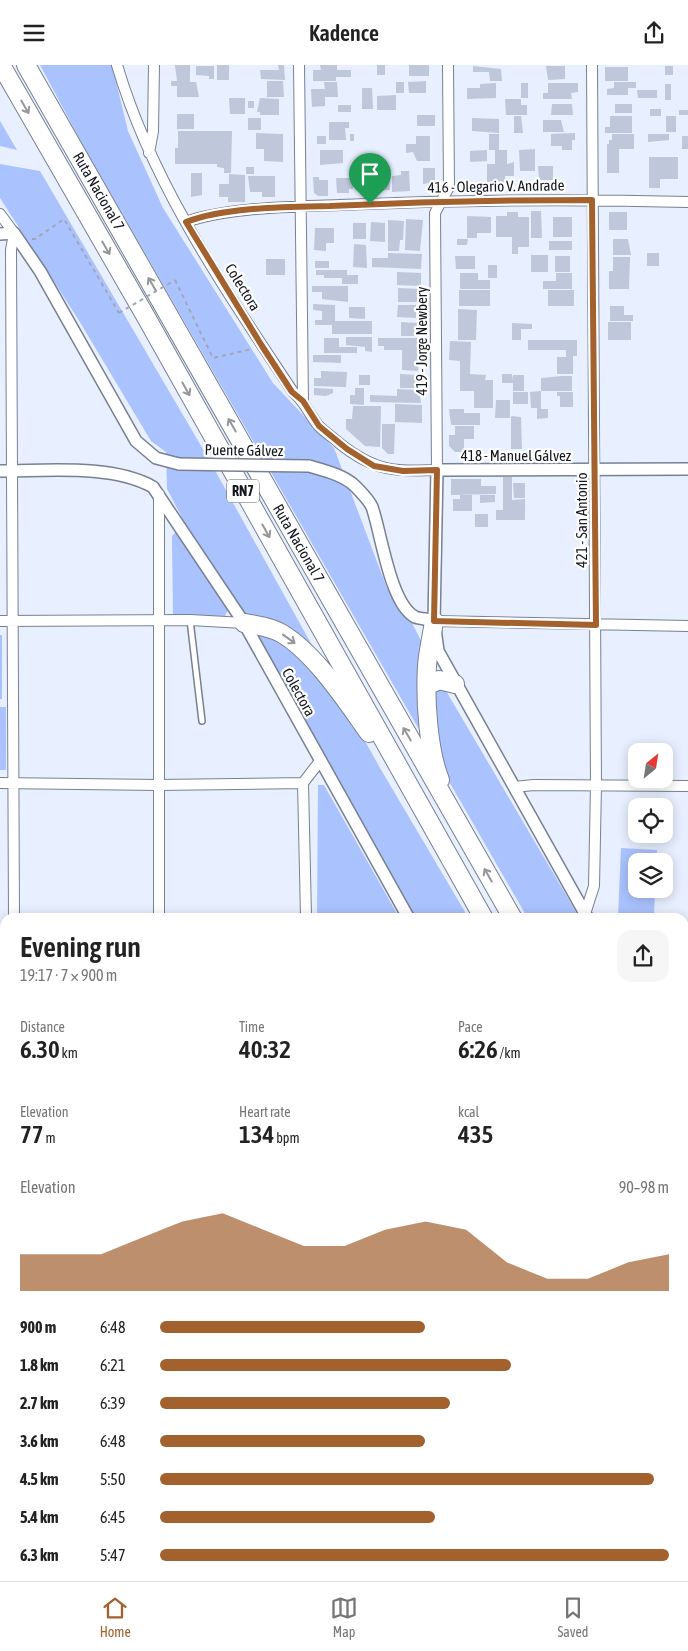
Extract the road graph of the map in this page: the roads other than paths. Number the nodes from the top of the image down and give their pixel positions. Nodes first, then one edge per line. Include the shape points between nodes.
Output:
1 (1, 65) edge
2 (26, 65) edge
3 (31, 65) edge
4 (118, 65) edge
5 (154, 65) edge
6 (299, 65) edge
7 (448, 65) edge
8 (592, 65) edge
9 (49, 104) junction
10 (149, 153) junction
11 (592, 200) junction
12 (442, 201) junction
13 (688, 202) edge
14 (299, 207) junction
15 (0, 214) edge
16 (186, 222) junction
17 (14, 233) junction
18 (0, 234) edge
19 (303, 401) junction
20 (596, 469) junction
21 (688, 469) edge
22 (437, 470) junction
23 (6, 471) edge
24 (403, 471) joint
25 (156, 491) junction
26 (0, 621) edge
27 (12, 621) junction
28 (158, 621) junction
29 (190, 621) junction
30 (434, 621) junction
31 (244, 623) junction
32 (596, 625) junction
33 (688, 625) edge
34 (455, 684) junction
35 (427, 686) junction
36 (202, 721) dead end
37 (320, 761) junction
38 (0, 783) edge
39 (13, 783) junction
40 (303, 783) junction
41 (158, 785) junction
42 (596, 786) junction
43 (688, 786) edge
44 (514, 787) junction
45 (414, 795) junction
46 (453, 816) junction
47 (14, 913) edge
48 (159, 913) edge
49 (306, 913) edge
50 (406, 913) edge
51 (481, 913) edge
52 (510, 913) edge
53 (585, 913) edge
54 (587, 913) edge

1 -> 45 highway, Ruta Nacional 7 / RN7
2 - 9 highway, Ruta Nacional 7 / RN7
3 - 9 highway
4 - 10 street, Colectora
5 - 10 street via 154,131
6 - 14 street
7 - 12 street, 419 - Jorge Newbery via 449,187
8 - 11 street, 421 - San Antonio
46 -> 9 highway, Ruta Nacional 7 / RN7
10 - 16 street, Colectora
11 - 12 street, 416 - Olegario V. Andrade
11 - 13 street, 416 - Olegario V. Andrade
11 - 20 street, 421 - San Antonio
12 - 14 street, 416 - Olegario V. Andrade
12 - 22 street, 419 - Jorge Newbery via 435,213
14 - 16 street, 416 - Olegario V. Andrade via 205,215
14 - 19 street
15 - 17 street
16 - 19 street, Colectora via 292,392
17 - 18 street
17 - 23 street
17 - 30 street, Puente Gálvez, bridge via 40,271 136,441 156,458 179,464 309,466 354,485 371,505 394,586 406,608 415,617
19 - 24 street, Colectora via 319,426 347,449 374,466
20 - 21 street, 418 - Manuel Gálvez
20 - 22 street, 418 - Manuel Gálvez
20 - 32 street, 421 - San Antonio
22 - 24 street, 418 - Manuel Gálvez
22 - 30 street, 419 - Jorge Newbery
23 - 25 street via 115,473 140,480
23 - 27 street
25 - 28 street
25 - 31 street, Colectora
26 - 27 street
27 - 28 street
27 - 39 street
28 - 29 street
28 - 41 street
29 - 31 street
29 - 36 lane
30 - 32 street
30 - 34 street via 438,651
30 - 35 highway
31 - 37 street, Colectora
31 -> 45 highway via 281,633 307,654
32 - 33 street
32 - 42 street, 421 - San Antonio
34 - 35 highway via 439,680
34 - 44 street
35 - 46 highway via 438,776
37 - 40 street
37 - 50 street, Colectora
38 - 39 street
39 - 41 street
39 - 47 street
40 - 41 street
40 - 49 street
41 - 48 street
42 - 43 street
42 - 44 street
42 - 54 street, 421 - San Antonio via 594,886
44 - 53 street
45 - 51 highway, Ruta Nacional 7 / RN7
52 -> 46 highway, Ruta Nacional 7 / RN7

